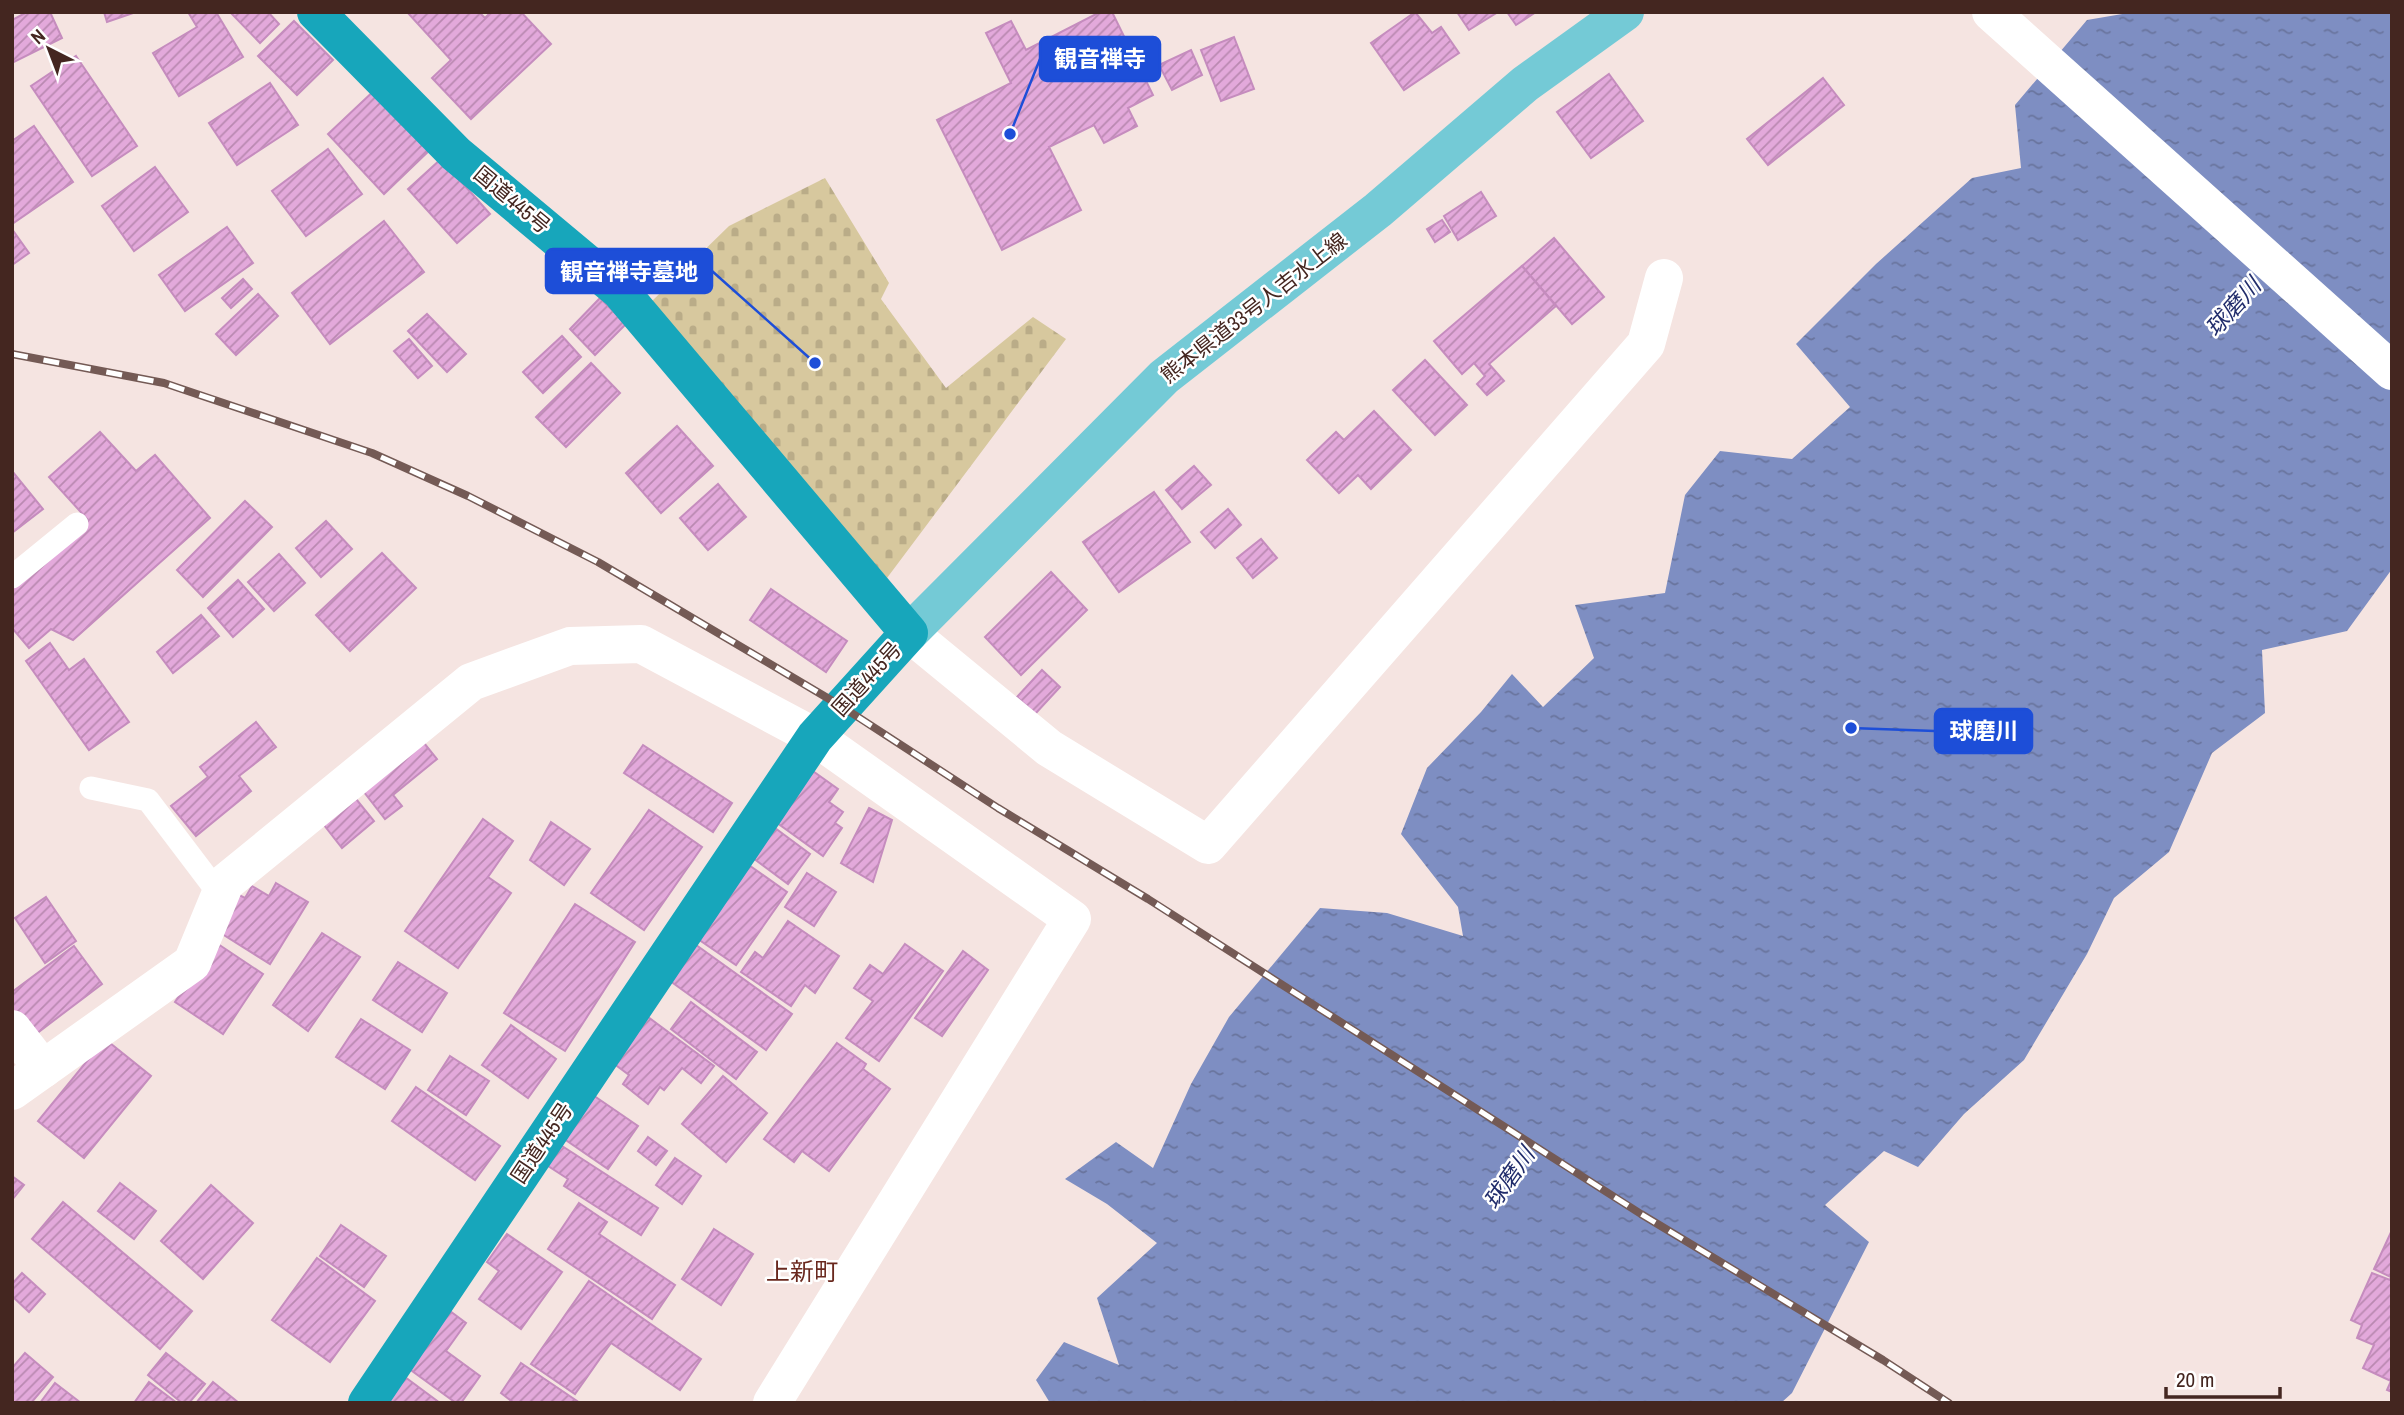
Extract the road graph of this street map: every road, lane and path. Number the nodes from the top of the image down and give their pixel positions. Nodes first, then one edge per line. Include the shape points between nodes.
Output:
1 (316, 12) edge
2 (1625, 12) edge
3 (1991, 12) edge
4 (1664, 278) dead end
5 (2392, 371) edge
6 (77, 524) dead end
7 (12, 578) edge
8 (909, 633) junction
9 (815, 737) junction
10 (91, 788) dead end
11 (220, 895) junction
12 (12, 1029) edge
13 (43, 1069) junction
14 (12, 1091) edge
15 (367, 1403) edge
16 (772, 1403) edge

1 - 8 highway, 国道445号 via 456,154 620,291
2 - 8 main road, 熊本県道33号人吉水上線 via 1525,84 1378,210 1164,377
3 - 5 street
4 - 8 street via 1646,344 1208,845 1049,748
6 - 7 lane
8 - 9 highway, 国道445号
9 - 11 street via 641,644 570,646 471,682 225,883
9 - 15 highway, 国道445号
9 - 16 street via 1072,919
10 - 11 lane via 148,800
11 - 13 street via 192,963
12 - 13 street
13 - 14 street

